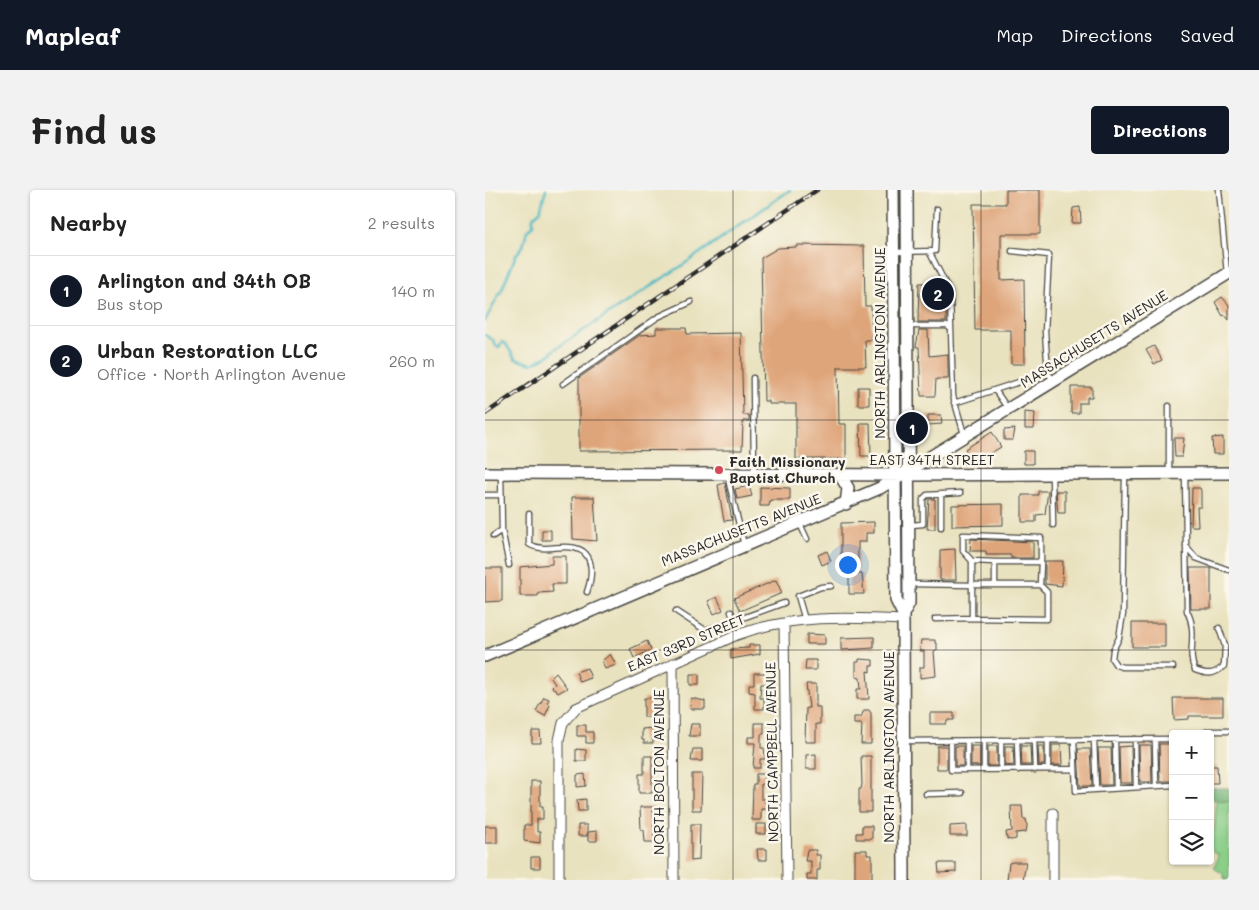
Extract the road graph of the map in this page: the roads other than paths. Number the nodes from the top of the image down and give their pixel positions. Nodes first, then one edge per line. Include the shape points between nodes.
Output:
1 (893, 190) edge
2 (907, 190) edge
3 (1219, 190) edge
4 (937, 208) dead end
5 (1012, 250) dead end
6 (929, 251) junction
7 (894, 252) junction
8 (908, 252) junction
9 (1228, 273) edge
10 (691, 302) dead end
11 (908, 326) junction
12 (951, 329) junction
13 (1051, 377) junction
14 (753, 378) dead end
15 (563, 384) dead end
16 (995, 390) junction
17 (954, 403) junction
18 (1169, 406) dead end
19 (1009, 409) junction
20 (965, 436) junction
21 (485, 473) edge
22 (501, 473) junction
23 (1229, 473) edge
24 (729, 474) junction
25 (754, 474) junction
26 (840, 474) junction
27 (1052, 474) junction
28 (1125, 474) junction
29 (1169, 474) junction
30 (1185, 474) junction
31 (902, 475) junction
32 (960, 493) dead end
33 (941, 494) junction
34 (485, 495) edge
35 (501, 495) junction
36 (845, 504) junction
37 (529, 514) dead end
38 (799, 523) junction
39 (909, 525) junction
40 (1053, 525) dead end
41 (941, 527) dead end
42 (502, 530) junction
43 (493, 536) dead end
44 (807, 539) dead end
45 (744, 545) junction
46 (1186, 546) junction
47 (971, 561) junction
48 (995, 562) junction
49 (1041, 562) junction
50 (509, 565) dead end
51 (1229, 569) edge
52 (909, 584) junction
53 (995, 584) junction
54 (1040, 584) junction
55 (972, 585) junction
56 (831, 586) dead end
57 (587, 592) dead end
58 (784, 603) dead end
59 (676, 611) dead end
60 (731, 612) dead end
61 (903, 617) junction
62 (972, 618) junction
63 (935, 619) dead end
64 (805, 620) junction
65 (734, 621) junction
66 (784, 623) junction
67 (1219, 628) dead end
68 (485, 656) edge
69 (673, 663) junction
70 (1173, 667) dead end
71 (1214, 731) edge
72 (1229, 731) edge
73 (1135, 739) junction
74 (1155, 739) junction
75 (1169, 739) edge
76 (1001, 740) junction
77 (1017, 740) junction
78 (1034, 740) junction
79 (1048, 740) junction
80 (1074, 740) junction
81 (1094, 740) junction
82 (1115, 740) junction
83 (904, 741) junction
84 (951, 741) junction
85 (967, 741) junction
86 (984, 741) junction
87 (1075, 769) junction
88 (967, 770) junction
89 (984, 770) junction
90 (1001, 770) junction
91 (1018, 770) junction
92 (1035, 770) junction
93 (1048, 770) junction
94 (1169, 785) edge
95 (1156, 786) junction
96 (1136, 787) junction
97 (1116, 788) junction
98 (1096, 789) junction
99 (962, 793) dead end
100 (926, 794) dead end
101 (1053, 813) dead end
102 (559, 880) edge
103 (674, 880) edge
104 (787, 880) edge
105 (904, 880) edge
106 (1053, 880) edge

1 - 7 main road, NORTH ARLINGTON AVENUE
2 - 8 main road, NORTH ARLINGTON AVENUE
3 - 9 lane
4 - 6 lane via 935,251
5 - 13 lane via 1049,254 1045,332
6 - 8 lane
6 - 12 lane via 950,294
7 - 8 lane
7 - 31 main road, NORTH ARLINGTON AVENUE
8 - 11 main road, NORTH ARLINGTON AVENUE
9 - 13 main road, MASSACHUSETTS AVENUE
10 - 15 lane via 658,317
11 - 12 lane via 947,326
11 - 31 main road, NORTH ARLINGTON AVENUE
12 - 17 lane
13 - 16 lane
13 - 19 main road, MASSACHUSETTS AVENUE
14 - 25 lane
16 - 17 lane
16 - 19 lane
17 - 20 lane
18 - 29 lane
19 - 20 main road, MASSACHUSETTS AVENUE
20 - 31 main road, MASSACHUSETTS AVENUE
21 - 22 main road, EAST 34TH STREET
22 - 24 main road, EAST 34TH STREET
22 - 35 lane
23 - 30 main road, EAST 34TH STREET
24 - 25 main road, EAST 34TH STREET
24 - 45 lane
25 - 26 main road, EAST 34TH STREET
26 - 31 main road, EAST 34TH STREET
26 - 36 main road via 848,488
27 - 28 main road, EAST 34TH STREET
27 - 31 main road, EAST 34TH STREET
27 - 40 lane
28 - 29 main road, EAST 34TH STREET
28 - 70 lane via 1123,614 1112,659 1122,668
29 - 30 main road, EAST 34TH STREET
30 - 46 lane
31 - 36 main road, MASSACHUSETTS AVENUE
31 - 39 main road, NORTH ARLINGTON AVENUE
31 - 61 main road, NORTH ARLINGTON AVENUE via 896,600
32 - 33 lane
33 - 39 lane via 927,495 923,499 923,524
33 - 41 lane
34 - 35 lane
35 - 42 lane
36 - 38 main road, MASSACHUSETTS AVENUE
37 - 57 lane via 529,544 537,549 576,548 586,556 591,566
38 - 44 lane
38 - 45 main road, MASSACHUSETTS AVENUE
39 - 52 main road, NORTH ARLINGTON AVENUE
42 - 43 lane
42 - 50 lane
45 - 68 main road, MASSACHUSETTS AVENUE
46 - 51 lane via 1196,558
46 - 67 lane via 1187,611 1192,621 1191,663 1195,670 1216,673 1224,666 1225,646
47 - 48 lane
47 - 49 lane via 963,551 963,536 1041,538
47 - 55 lane
48 - 49 lane
48 - 53 lane
49 - 54 lane
52 - 55 lane
52 - 61 main road, NORTH ARLINGTON AVENUE via 909,605
53 - 54 lane
53 - 55 lane
54 - 62 lane via 1047,592 1047,619
55 - 62 lane
56 - 64 lane via 798,596
58 - 65 lane
59 - 65 lane via 705,630
60 - 65 lane
61 - 64 street, EAST 33RD STREET
61 - 83 main road, NORTH ARLINGTON AVENUE
62 - 63 lane
64 - 66 street, EAST 33RD STREET
66 - 69 street, EAST 33RD STREET via 752,630
66 - 104 street, NORTH CAMPBELL AVENUE
69 - 102 street, EAST 33RD STREET via 584,702 567,716 559,734
69 - 103 street, NORTH BOLTON AVENUE
71 - 72 lane
73 - 74 lane
73 - 82 lane
73 - 96 lane
74 - 75 lane
74 - 95 lane
76 - 77 lane
76 - 86 lane
76 - 90 lane
77 - 78 lane
77 - 91 lane
78 - 79 lane
78 - 92 lane
79 - 80 lane
79 - 93 lane
80 - 81 lane
80 - 87 lane
81 - 82 lane
81 - 98 lane
82 - 97 lane
83 - 84 lane
83 - 105 main road, NORTH ARLINGTON AVENUE
84 - 85 lane
84 - 88 lane via 951,770
85 - 86 lane
85 - 88 lane
86 - 89 lane
87 - 93 lane
87 - 98 lane via 1075,791
88 - 89 lane
89 - 90 lane
90 - 91 lane
91 - 92 lane
92 - 93 lane
94 - 95 lane
95 - 96 lane
96 - 97 lane
97 - 98 lane
99 - 100 lane
101 - 106 street

